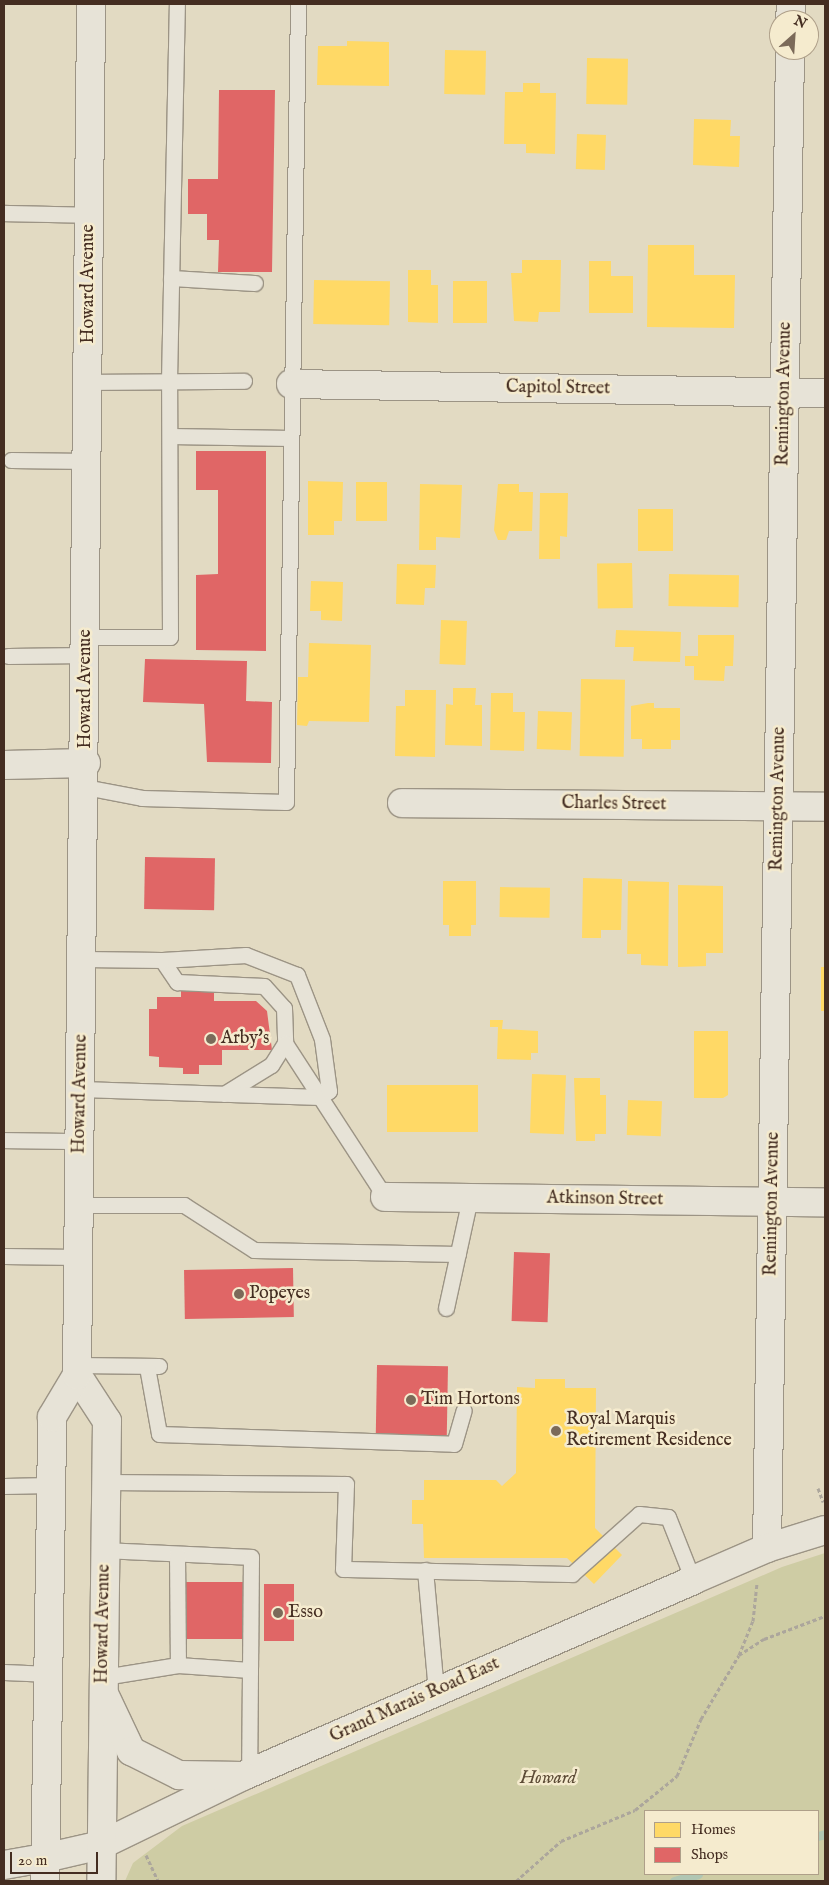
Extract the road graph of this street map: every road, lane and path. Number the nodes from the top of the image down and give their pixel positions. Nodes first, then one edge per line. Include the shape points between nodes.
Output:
1 (91, 4) edge
2 (176, 4) edge
3 (298, 4) edge
4 (790, 60) edge
5 (4, 213) edge
6 (90, 215) junction
7 (171, 278) junction
8 (254, 283) dead end
9 (244, 381) dead end
10 (88, 382) junction
11 (169, 382) junction
12 (291, 384) junction
13 (785, 393) junction
14 (825, 393) edge
15 (170, 436) junction
16 (291, 438) junction
17 (11, 460) dead end
18 (88, 461) junction
19 (86, 646) junction
20 (8, 656) dead end
21 (4, 765) edge
22 (85, 775) junction
23 (402, 803) dead end
24 (778, 807) junction
25 (825, 807) edge
26 (83, 958) junction
27 (162, 960) junction
28 (285, 1043) junction
29 (81, 1089) junction
30 (224, 1094) junction
31 (320, 1097) junction
32 (4, 1140) edge
33 (80, 1141) junction
34 (385, 1197) joint
35 (470, 1198) junction
36 (773, 1202) junction
37 (825, 1202) edge
38 (79, 1205) junction
39 (458, 1254) junction
40 (4, 1256) edge
41 (78, 1257) junction
42 (446, 1308) dead end
43 (77, 1370) junction
44 (464, 1410) dead end
45 (106, 1482) junction
46 (50, 1485) junction
47 (4, 1486) edge
48 (818, 1488) dead end
49 (825, 1510) edge
50 (825, 1530) edge
51 (768, 1548) junction
52 (105, 1550) junction
53 (177, 1554) junction
54 (425, 1570) junction
55 (758, 1578) dead end
56 (694, 1580) junction
57 (825, 1616) edge
58 (739, 1655) junction
59 (178, 1666) junction
60 (250, 1670) junction
61 (4, 1672) edge
62 (50, 1674) junction
63 (104, 1686) junction
64 (436, 1692) junction
65 (246, 1775) junction
66 (101, 1845) junction
67 (146, 1856) dead end
68 (4, 1865) edge
69 (47, 1869) edge
70 (101, 1881) edge
71 (158, 1881) edge
72 (516, 1881) edge

1 - 6 street, Howard Avenue
2 - 7 lane
3 - 12 lane
4 - 13 street, Remington Avenue
5 - 6 lane
6 - 10 street, Howard Avenue
7 - 8 lane
7 - 11 lane
9 - 11 lane
10 - 11 lane
10 - 18 street, Howard Avenue
11 - 15 lane
12 - 13 street, Capitol Street
12 - 16 lane
13 - 14 street, Capitol Street
13 - 24 street, Remington Avenue
15 - 16 lane
15 - 19 lane via 170,637
16 - 22 lane via 286,802 142,798
17 - 18 lane
18 - 19 street, Howard Avenue
19 - 20 lane
19 - 22 street, Howard Avenue
21 - 22 street
22 - 26 street, Howard Avenue
23 - 24 street, Charles Street
24 - 25 street, Charles Street
24 - 36 street, Remington Avenue
26 - 27 lane
26 - 29 street, Howard Avenue
27 - 28 lane via 177,982 264,986 284,1008
27 - 31 lane via 246,955 297,975 322,1039 329,1091
28 - 30 lane via 271,1065
28 - 31 lane
29 - 30 lane
29 - 33 street, Howard Avenue
30 - 31 lane
31 - 34 lane
32 - 33 lane
33 - 38 street, Howard Avenue
34 - 35 street, Atkinson Street
35 - 36 street, Atkinson Street
35 - 39 lane
36 - 37 street, Atkinson Street
36 - 51 street, Remington Avenue
38 - 39 lane via 184,1205 254,1250
38 - 41 street, Howard Avenue
39 - 42 lane
40 - 41 lane
41 - 43 street, Howard Avenue
43 - 44 lane via 153,1366 159,1434 454,1444
43 - 45 street, Howard Avenue via 107,1421
43 - 46 street via 52,1417
45 - 52 street, Howard Avenue
45 - 54 lane via 346,1484 343,1568
46 - 47 lane
46 - 62 street
48 - 49 path
50 - 51 street, Grand Marais Road East
51 - 56 street, Grand Marais Road East
52 - 53 lane
52 - 63 street, Howard Avenue
53 - 59 lane
53 - 60 lane via 251,1557
54 - 56 lane via 572,1574 639,1514 668,1517
54 - 64 lane
55 - 58 path via 752,1621
56 - 64 street, Grand Marais Road East
57 - 58 path via 764,1639
58 - 72 path via 700,1719 677,1776 635,1810 561,1841
59 - 60 lane
59 - 63 lane
60 - 65 lane
61 - 62 lane
62 - 69 street
63 - 65 street via 131,1752 179,1775
63 - 66 street, Howard Avenue
64 - 65 street, Grand Marais Road East
65 - 66 street, Grand Marais Road East
66 - 69 street, Grand Marais Road East
66 - 70 street, Howard Avenue
67 - 71 path
68 - 69 street, Grand Marais Road East

